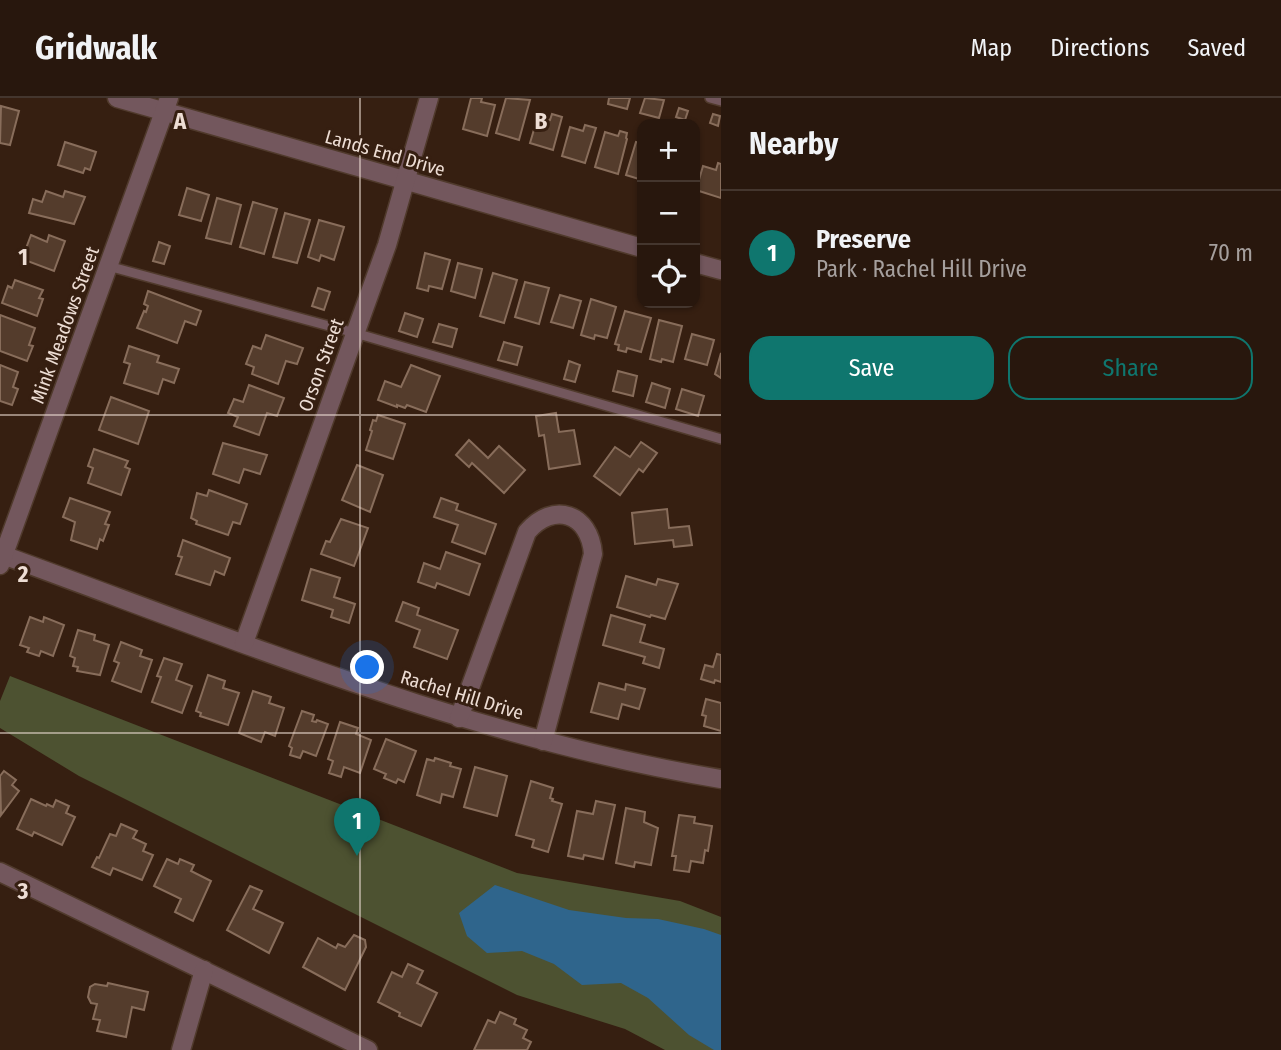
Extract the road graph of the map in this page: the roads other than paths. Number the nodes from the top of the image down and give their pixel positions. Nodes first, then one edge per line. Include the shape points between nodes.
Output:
1 (117, 98) edge
2 (429, 98) edge
3 (710, 98) edge
4 (721, 101) edge
5 (167, 105) edge
6 (405, 180) junction
7 (637, 247) edge
8 (700, 264) edge
9 (108, 266) junction
10 (721, 270) edge
11 (355, 333) junction
12 (721, 439) edge
13 (1, 558) edge
14 (244, 643) junction
15 (459, 718) junction
16 (543, 741) junction
17 (721, 779) edge
18 (0, 872) edge
19 (204, 970) junction
20 (181, 1050) edge
21 (368, 1050) edge

1 - 5 street, Lands End Drive
2 - 6 street, Orson Street
3 - 4 lane
5 - 6 street, Lands End Drive
5 - 9 street, Mink Meadows Street
6 - 7 street, Lands End Drive
6 - 11 street, Orson Street
8 - 10 street
9 - 11 lane
9 - 13 street, Mink Meadows Street
11 - 12 lane
11 - 14 street, Orson Street
13 - 14 street, Rachel Hill Drive
14 - 15 street, Rachel Hill Drive
15 - 16 street, Rachel Hill Drive
15 - 16 street via 527,532 547,516 569,516 586,528 593,554
16 - 17 street, Rachel Hill Drive
18 - 19 street
19 - 20 street
19 - 21 street

